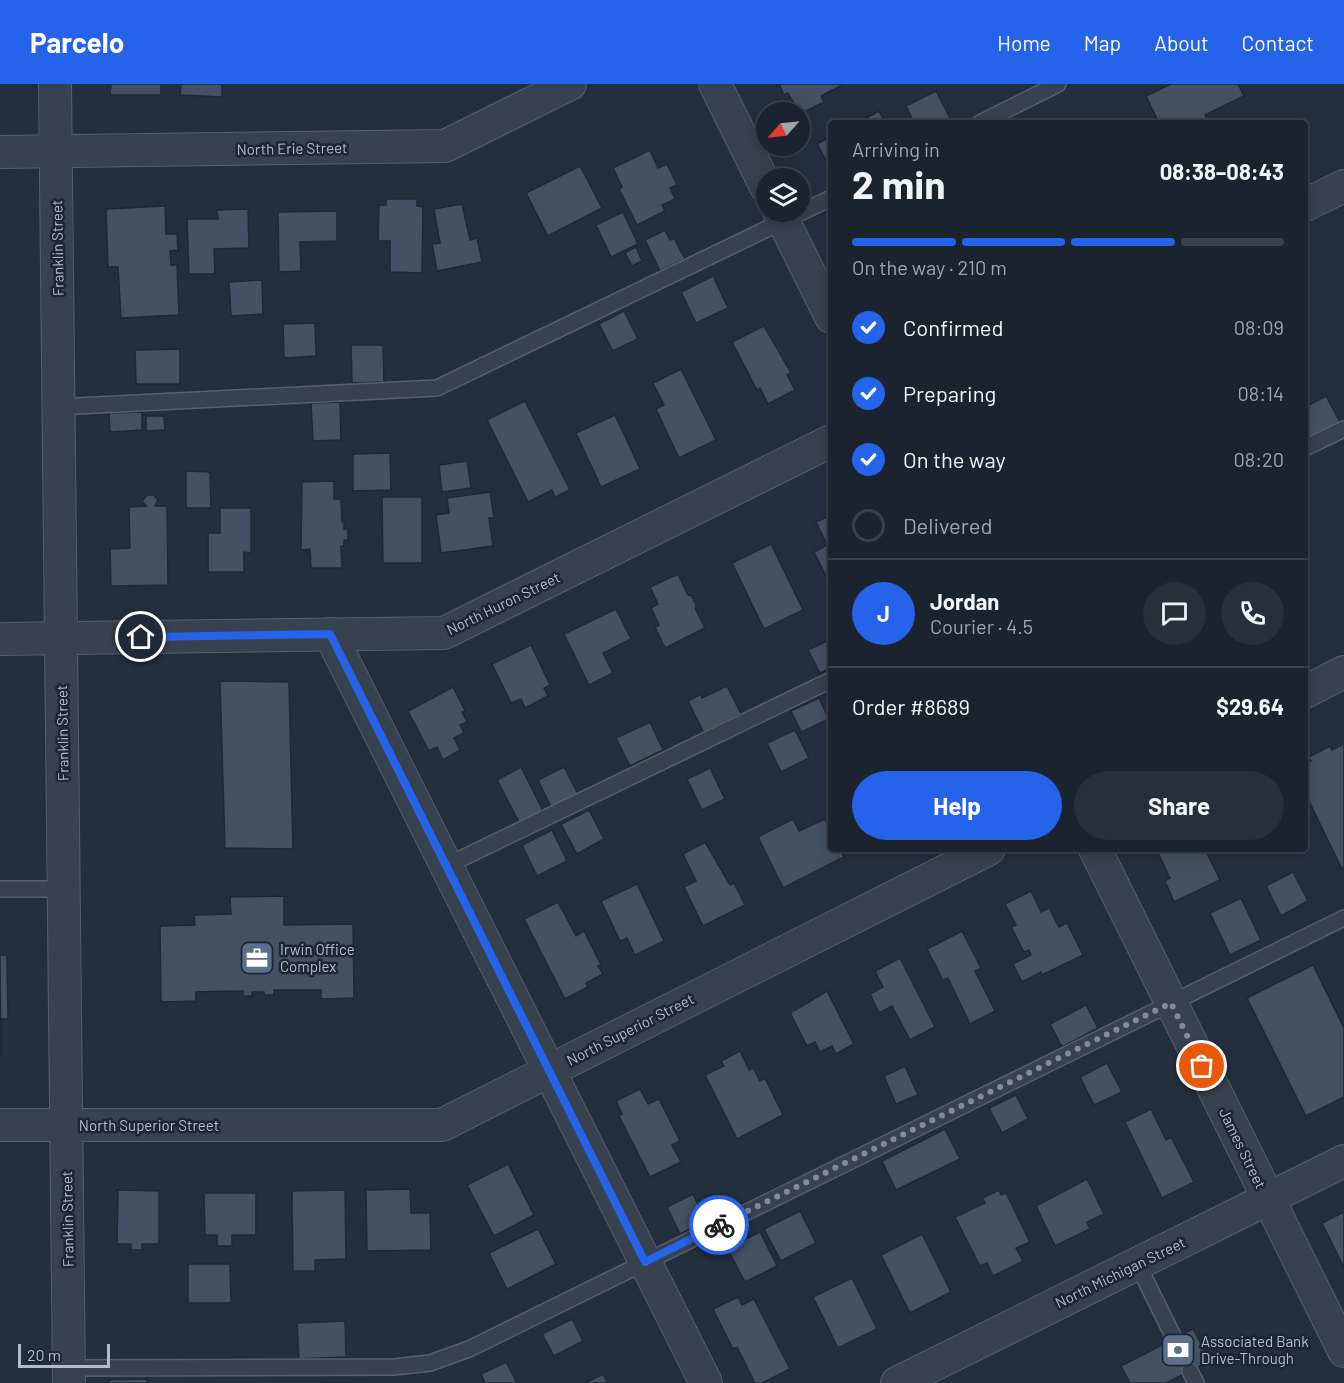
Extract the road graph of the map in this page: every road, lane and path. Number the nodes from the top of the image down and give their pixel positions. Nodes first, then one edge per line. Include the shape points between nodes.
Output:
1 (55, 84) edge
2 (570, 84) edge
3 (715, 84) edge
4 (1058, 84) edge
5 (986, 120) edge
6 (56, 151) junction
7 (0, 152) edge
8 (757, 168) edge
9 (1344, 186) edge
10 (828, 199) edge
11 (1308, 204) edge
12 (810, 206) edge
13 (771, 222) edge
14 (784, 222) edge
15 (828, 311) edge
16 (58, 407) junction
17 (1344, 429) edge
18 (828, 442) edge
19 (1308, 447) edge
20 (330, 634) junction
21 (61, 638) junction
22 (0, 639) edge
23 (1344, 672) edge
24 (828, 681) edge
25 (1308, 690) edge
26 (983, 852) edge
27 (1096, 852) edge
28 (446, 866) junction
29 (0, 889) edge
30 (64, 889) junction
31 (1344, 918) edge
32 (1171, 1003) junction
33 (549, 1071) junction
34 (0, 1125) edge
35 (66, 1125) junction
36 (1344, 1161) edge
37 (1268, 1198) junction
38 (645, 1262) junction
39 (1137, 1263) junction
40 (1174, 1338) dead end
41 (1344, 1351) edge
42 (69, 1376) edge
43 (706, 1383) edge
44 (897, 1383) edge

1 - 6 street, Franklin Street
2 - 6 street, North Erie Street via 445,146
3 - 8 street
4 - 5 lane
6 - 7 street, North Erie Street
6 - 16 street, Franklin Street
9 - 11 street
10 - 12 lane
13 - 16 lane via 437,388
14 - 15 street
16 - 21 street, Franklin Street
17 - 19 lane
18 - 20 street, North Huron Street via 444,633
20 - 21 street, North Huron Street
20 - 28 street
21 - 22 street, North Huron Street
21 - 30 street, Franklin Street
23 - 25 street
24 - 28 lane
26 - 33 street, North Superior Street
27 - 32 street, James Street
28 - 33 street
29 - 30 lane
30 - 35 street, Franklin Street
31 - 32 lane
32 - 37 street, James Street
32 - 38 lane
33 - 35 street, North Superior Street via 442,1125
33 - 38 street
34 - 35 street, North Superior Street
35 - 42 street, Franklin Street
36 - 37 street, North Michigan Street
37 - 39 street, North Michigan Street
37 - 41 street, James Street
38 - 42 lane via 469,1349 430,1363
38 - 43 street
39 - 40 lane
39 - 44 street, North Michigan Street

